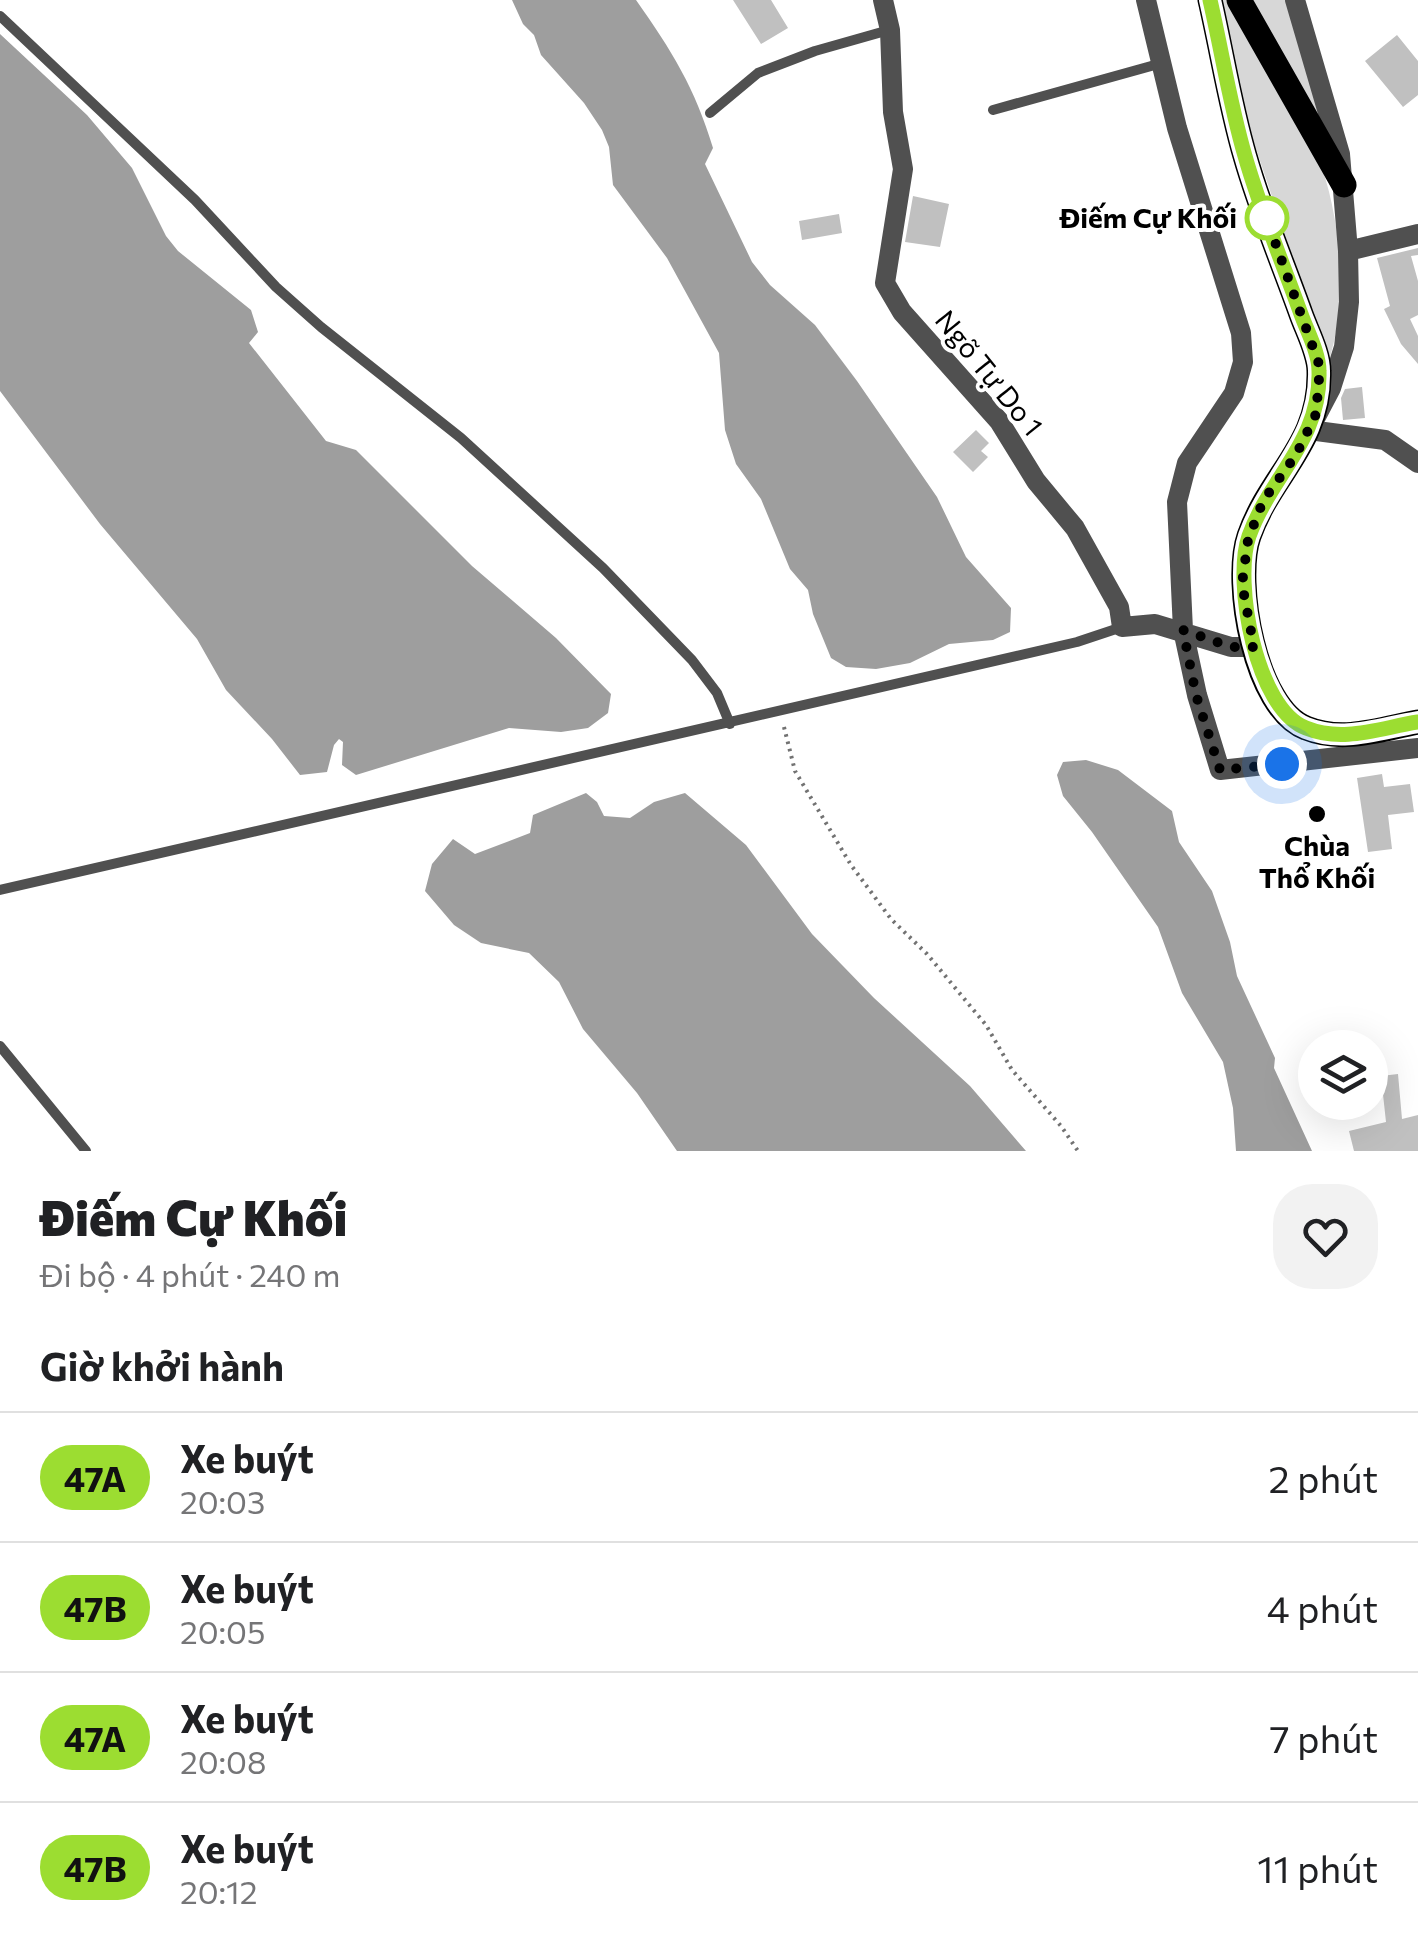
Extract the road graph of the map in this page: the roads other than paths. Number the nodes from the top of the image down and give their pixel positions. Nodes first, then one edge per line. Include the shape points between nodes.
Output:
1 (883, 0) edge
2 (1146, 0) edge
3 (1210, 0) edge
4 (1238, 0) edge
5 (1295, 0) edge
6 (0, 16) edge
7 (890, 30) junction
8 (1162, 63) junction
9 (992, 110) dead end
10 (710, 113) dead end
11 (1344, 186) junction
12 (1418, 234) edge
13 (1348, 251) junction
14 (1309, 430) junction
15 (1418, 464) edge
16 (1122, 627) junction
17 (1183, 630) junction
18 (1254, 647) junction
19 (1418, 722) edge
20 (730, 724) junction
21 (1418, 748) edge
22 (0, 890) edge
23 (0, 1046) edge
24 (86, 1151) edge

1 - 7 street, Ngõ Tự Do 1
2 - 8 street
3 - 14 main road via 1245,156 1320,367
4 - 11 main road
5 - 11 street via 1335,128
6 - 20 lane via 195,200 276,287 461,438 591,556 692,660 718,692
7 - 10 lane via 758,73
7 - 16 street, Ngõ Tự Do 1 via 903,169 885,282 1075,528 1119,606
8 - 9 lane
8 - 17 street via 1241,333 1243,362 1234,393 1187,463 1178,502
11 - 13 street
12 - 13 street
13 - 14 street via 1344,347
14 - 15 street via 1384,440
14 - 18 main road via 1263,501 1248,540 1242,584
16 - 17 street
16 - 20 lane
17 - 18 street via 1231,647
17 - 21 street via 1220,770
18 - 19 main road via 1278,705 1303,728 1340,737
20 - 22 lane
23 - 24 lane

